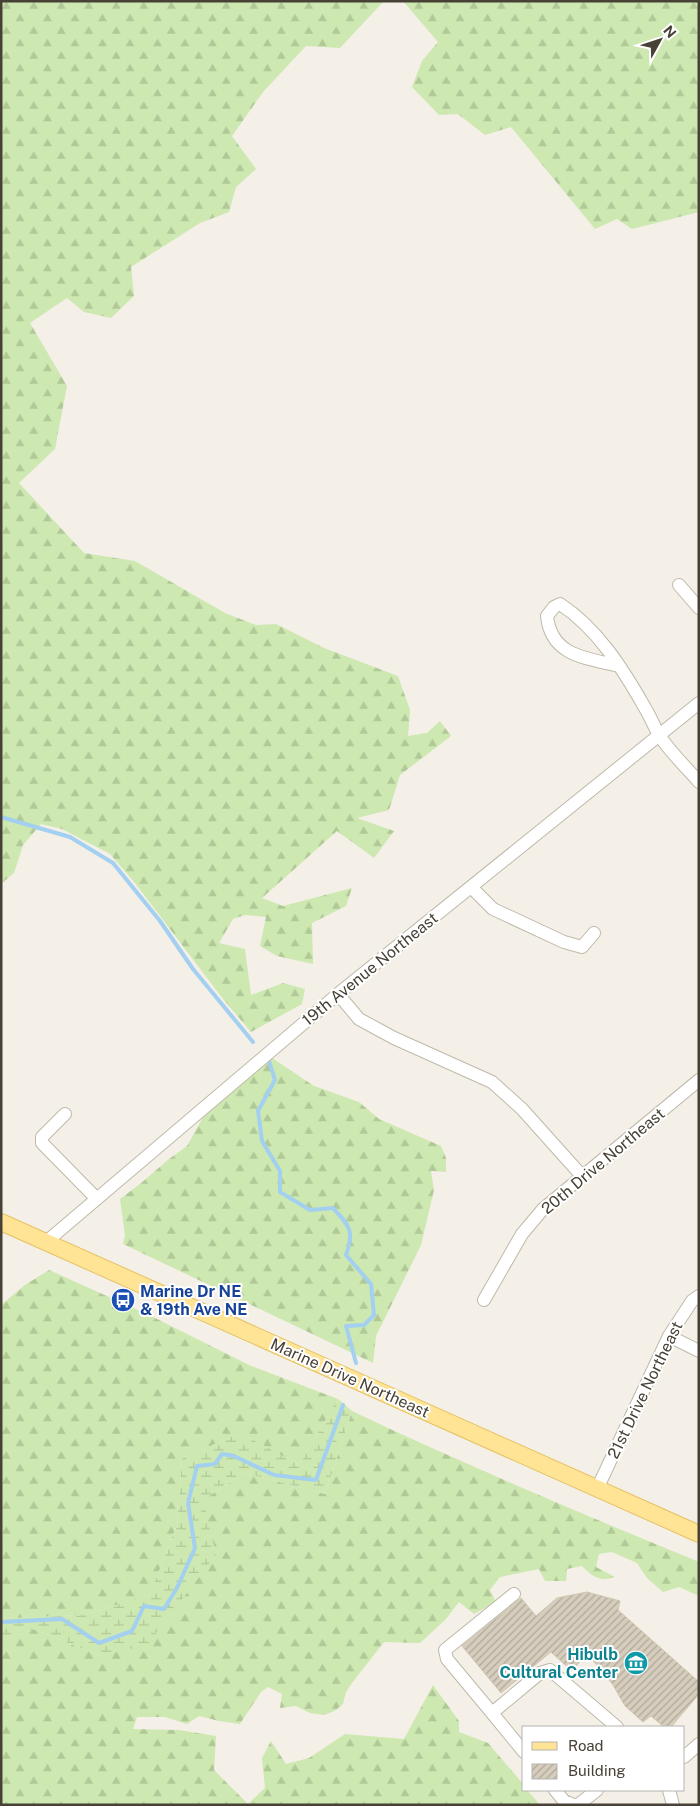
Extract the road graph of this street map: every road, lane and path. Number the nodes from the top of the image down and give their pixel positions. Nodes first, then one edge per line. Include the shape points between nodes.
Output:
1 (679, 584) dead end
2 (699, 608) edge
3 (619, 666) junction
4 (699, 703) edge
5 (660, 736) junction
6 (699, 782) edge
7 (471, 886) junction
8 (594, 933) dead end
9 (338, 994) junction
10 (699, 1080) edge
11 (65, 1114) dead end
12 (582, 1176) junction
13 (97, 1199) junction
14 (1, 1222) edge
15 (46, 1242) junction
16 (699, 1296) edge
17 (484, 1300) dead end
18 (669, 1336) junction
19 (699, 1351) edge
20 (597, 1489) junction
21 (699, 1534) edge
22 (514, 1594) dead end
23 (492, 1714) junction
24 (616, 1726) edge
25 (699, 1744) edge
26 (522, 1750) edge
27 (685, 1756) edge
28 (556, 1791) edge
29 (596, 1791) edge
30 (669, 1791) edge
31 (574, 1805) edge
32 (578, 1805) edge
33 (673, 1805) edge

1 - 2 street
3 - 3 street via 575,614 560,604 554,607 547,616 548,629 555,641 570,654
3 - 5 street
4 - 5 street, 19th Avenue Northeast
5 - 6 street
5 - 7 street, 19th Avenue Northeast
7 - 8 street via 493,909 564,942 582,947
7 - 9 street, 19th Avenue Northeast
9 - 12 street via 359,1019 492,1082 522,1108
9 - 13 street, 19th Avenue Northeast
10 - 12 street, 20th Drive Northeast
11 - 13 street via 42,1137 42,1143
12 - 17 street, 20th Drive Northeast via 543,1209 522,1234
13 - 15 street, 19th Avenue Northeast
14 - 15 main road, Marine Drive Northeast
15 - 20 main road, Marine Drive Northeast
16 - 18 street, 21st Drive Northeast via 692,1301
18 - 19 street
18 - 20 street, 21st Drive Northeast
20 - 21 main road, Marine Drive Northeast
22 - 23 street via 445,1650 447,1659
23 - 24 street via 540,1673 550,1670
23 - 26 street
25 - 27 street
28 - 31 street via 564,1801
29 - 32 street
30 - 33 street

